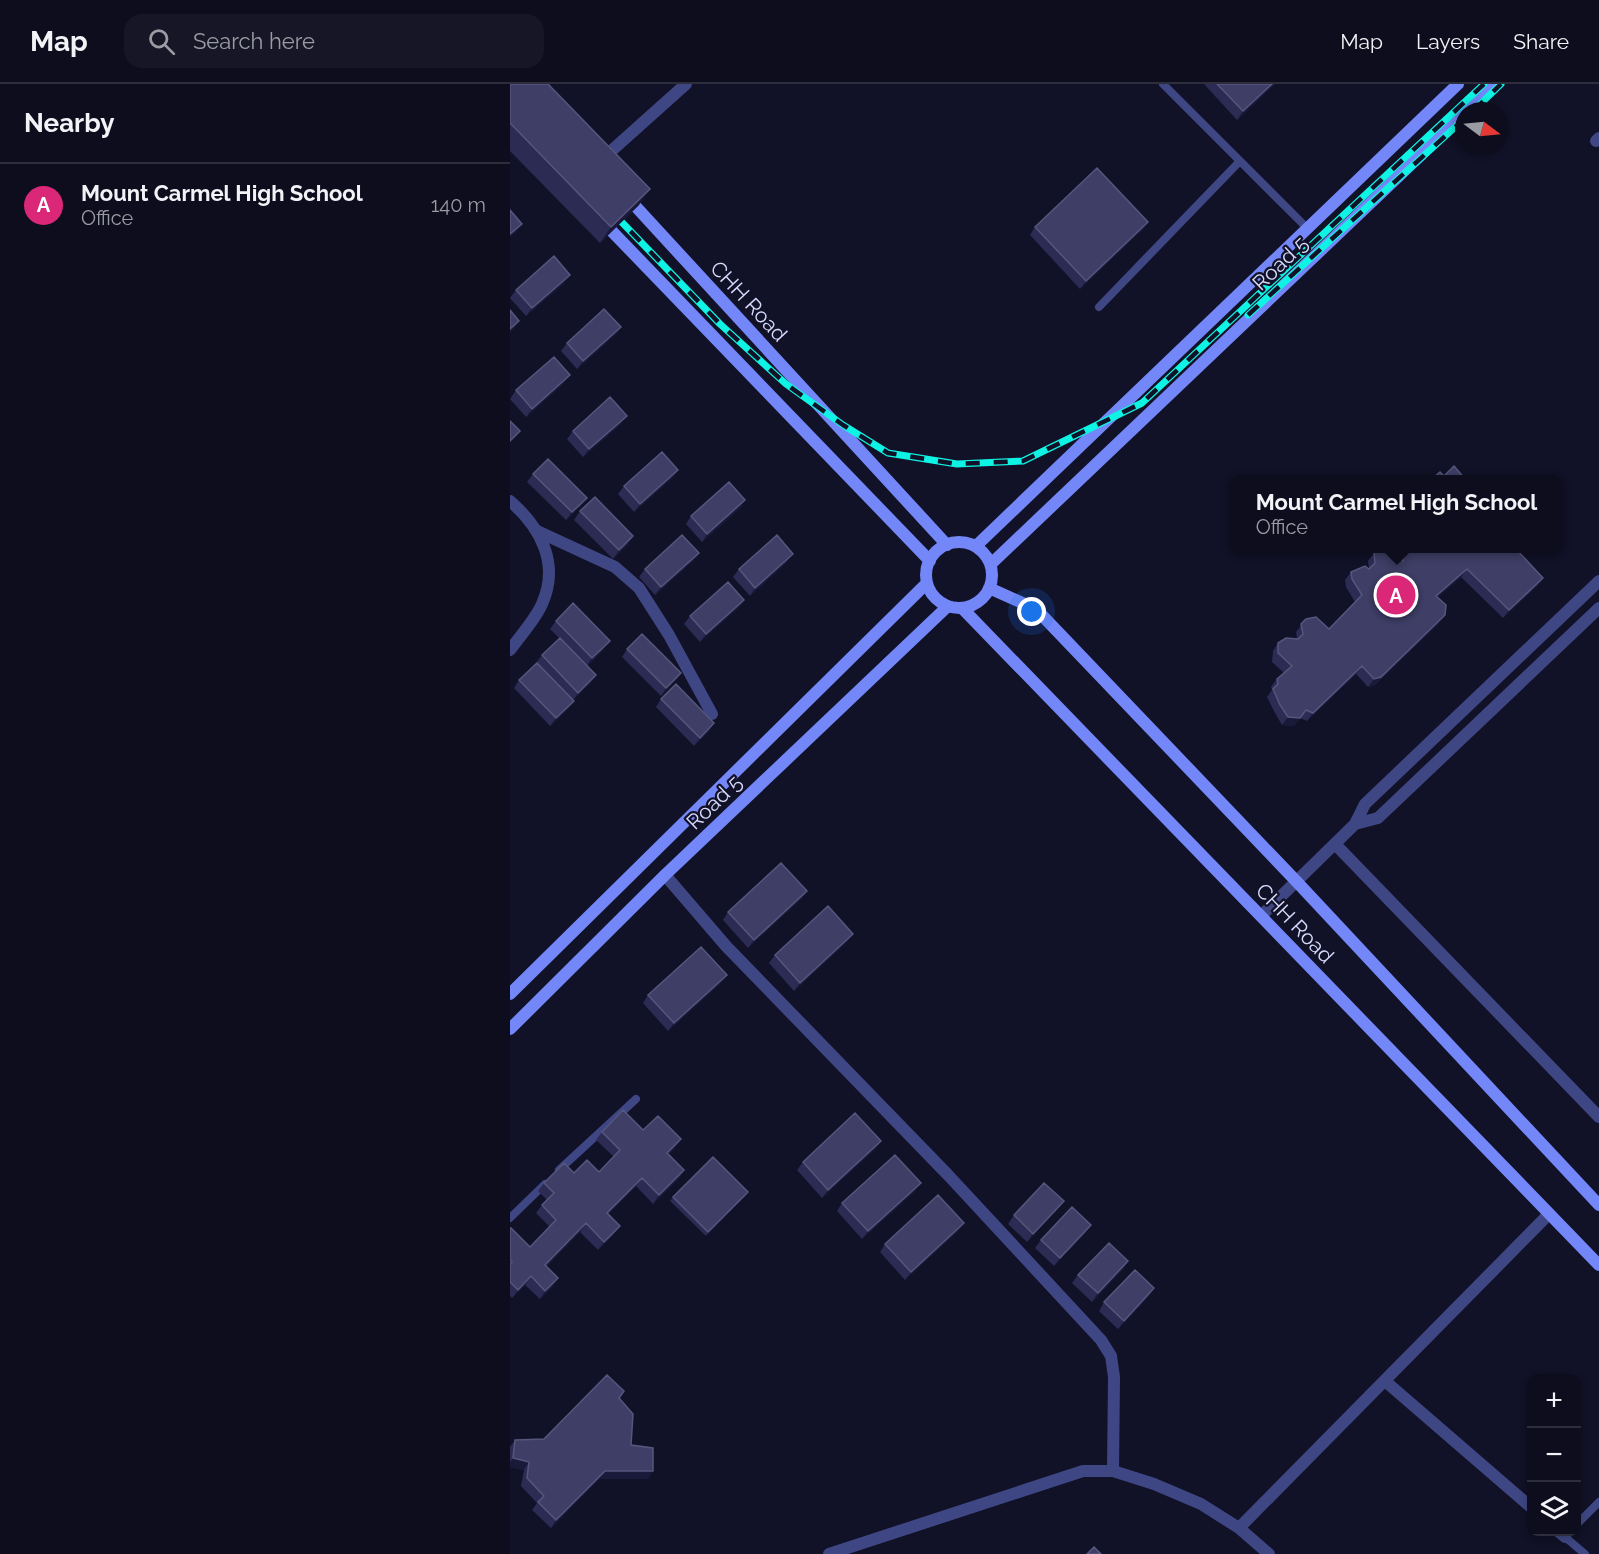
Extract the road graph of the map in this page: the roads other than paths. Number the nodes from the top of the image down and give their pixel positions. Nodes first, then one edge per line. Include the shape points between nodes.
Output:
1 (686, 84) edge
2 (1163, 84) edge
3 (1458, 84) edge
4 (1496, 84) edge
5 (1477, 102) edge
6 (1455, 123) edge
7 (1240, 161) junction
8 (597, 164) edge
9 (621, 190) edge
10 (593, 212) edge
11 (1308, 229) junction
12 (1099, 307) dead end
13 (510, 501) edge
14 (537, 531) junction
15 (947, 545) junction
16 (976, 546) junction
17 (930, 561) junction
18 (991, 564) junction
19 (1599, 581) edge
20 (927, 582) junction
21 (989, 588) junction
22 (948, 606) junction
23 (962, 608) junction
24 (1599, 608) edge
25 (510, 650) edge
26 (712, 714) dead end
27 (1355, 824) junction
28 (1335, 844) junction
29 (665, 875) junction
30 (1297, 882) junction
31 (1261, 916) junction
32 (510, 994) edge
33 (510, 1029) edge
34 (636, 1099) dead end
35 (1599, 1118) edge
36 (1599, 1205) edge
37 (1549, 1214) junction
38 (510, 1218) edge
39 (1599, 1265) edge
40 (1385, 1382) junction
41 (1113, 1471) junction
42 (1599, 1502) edge
43 (1527, 1504) edge
44 (1581, 1520) edge
45 (1239, 1528) junction
46 (1568, 1536) edge
47 (829, 1554) edge
48 (1269, 1554) edge
49 (1585, 1554) edge

1 - 8 street
2 - 7 lane
3 - 11 street, Road 5
4 - 5 street
6 - 18 street, Road 5
7 - 11 lane
7 - 12 lane
9 - 15 street, CHH Road
10 - 17 street
11 - 16 street, Road 5
13 - 14 street
14 - 25 street via 548,555 550,578 542,605
14 - 26 street via 615,567 639,588
15 - 16 street
15 - 17 street
16 - 18 street
17 - 20 street
18 - 21 street
19 - 27 street via 1365,804
20 - 22 street via 938,601
20 - 32 street, Road 5
21 - 23 street via 979,602
21 - 30 street via 1036,609
22 - 23 street
22 - 29 street, Road 5
23 - 31 street, CHH Road
24 - 27 street via 1378,818
27 - 28 street
28 - 30 street
28 - 35 street
29 - 33 street, Road 5
29 - 41 street via 726,946 1101,1340 1111,1356 1114,1377
30 - 31 street
30 - 36 street
31 - 37 street, CHH Road
34 - 38 lane
37 - 39 street, CHH Road
37 - 40 street
40 - 43 street
40 - 45 street
41 - 45 street via 1201,1504
41 - 47 street via 1083,1472
42 - 44 lane
45 - 48 street
46 - 49 lane

